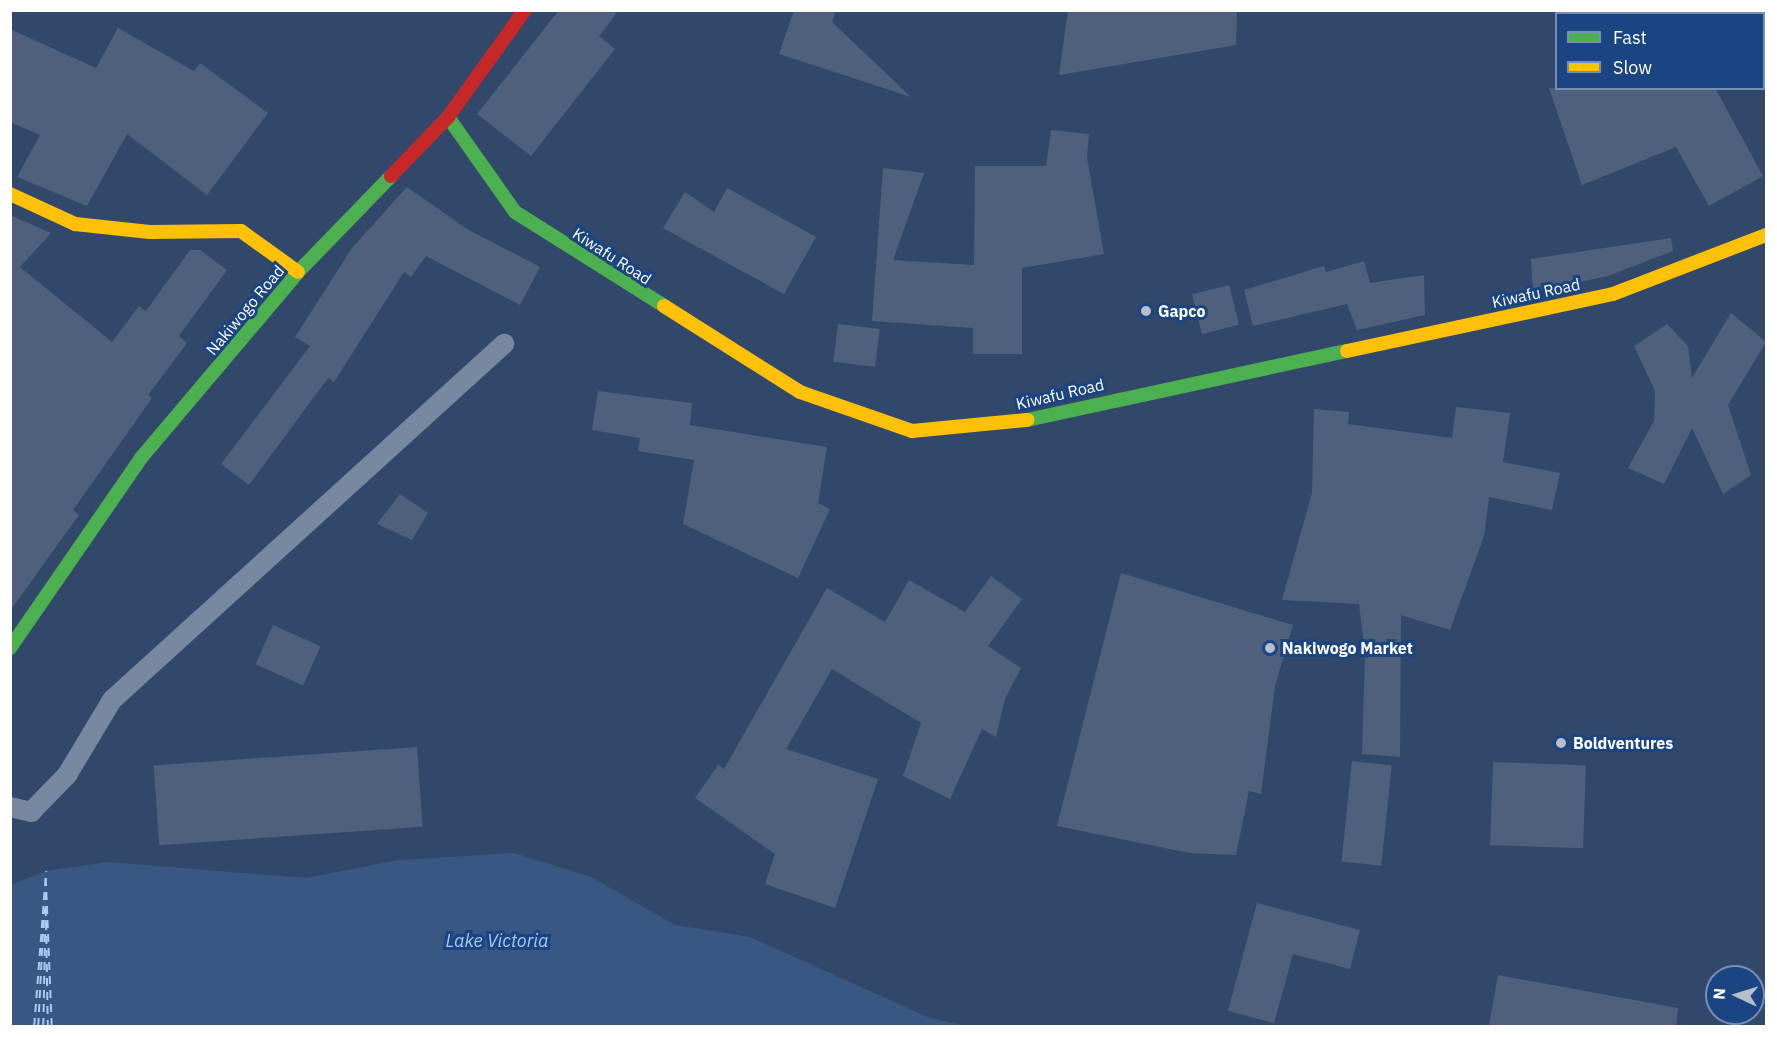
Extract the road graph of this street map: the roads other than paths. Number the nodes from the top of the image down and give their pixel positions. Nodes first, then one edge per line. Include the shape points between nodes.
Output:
1 (525, 10) edge
2 (448, 117) junction
3 (10, 194) edge
4 (1767, 235) edge
5 (298, 272) junction
6 (504, 344) dead end
7 (13, 641) edge
8 (10, 807) edge

1 - 2 street, Nakiwogo Road
2 - 4 street, Kiwafu Road via 515,212 800,392 912,431 992,427 1613,294
2 - 5 street, Nakiwogo Road
3 - 5 street via 75,224 150,232 241,231
5 - 7 street, Nakiwogo Road via 141,458
6 - 8 lane via 112,700 67,775 31,812

